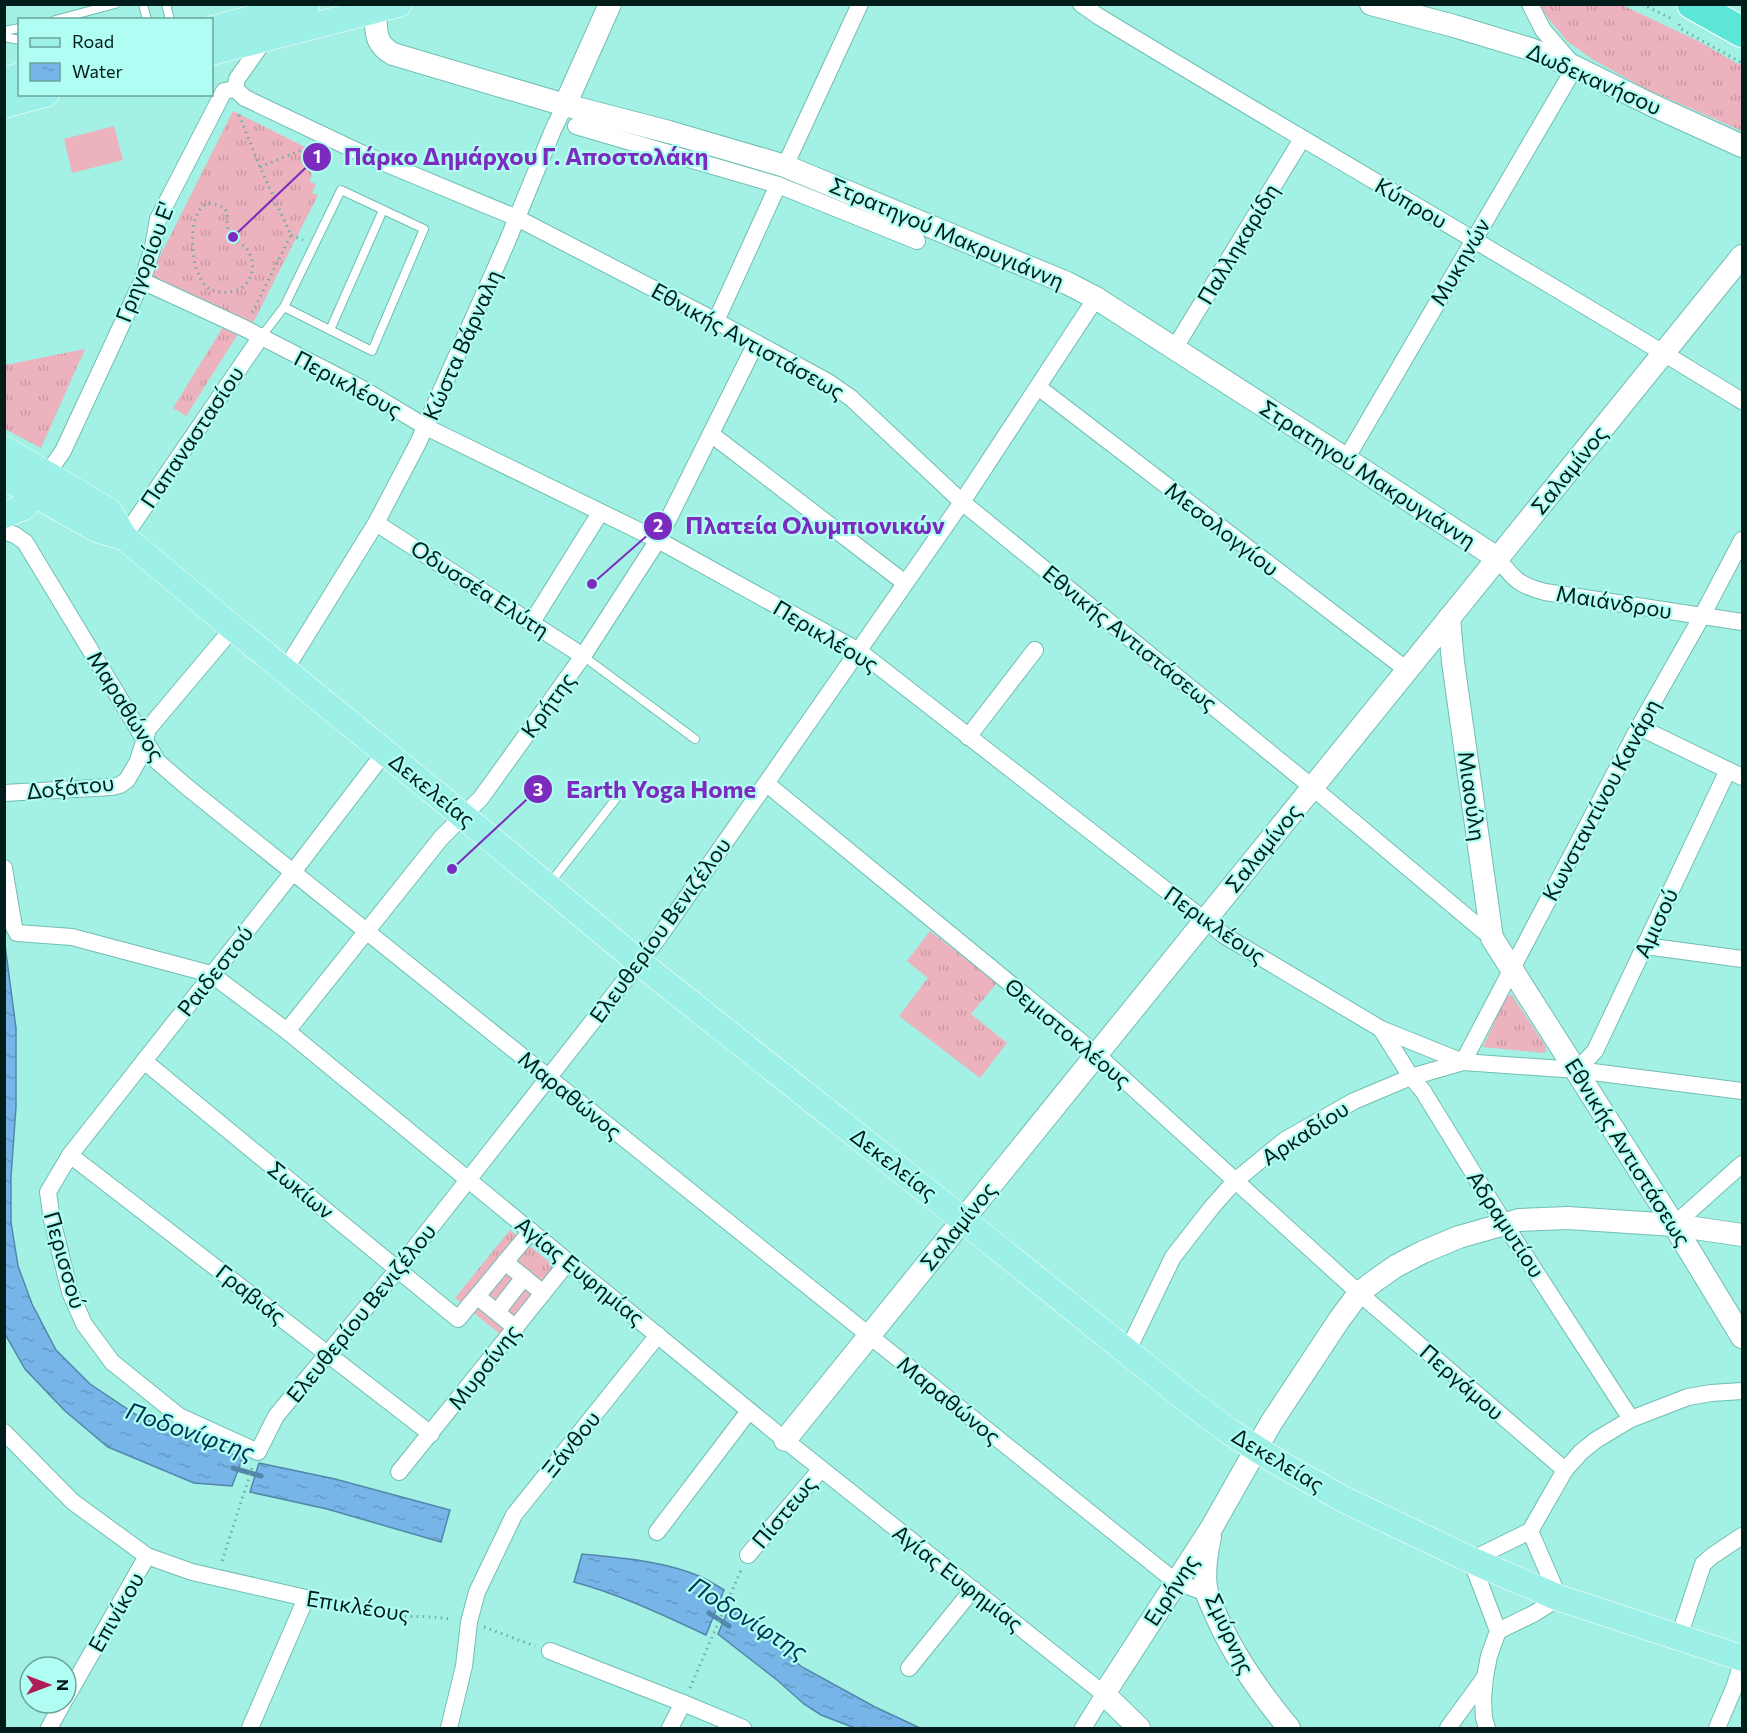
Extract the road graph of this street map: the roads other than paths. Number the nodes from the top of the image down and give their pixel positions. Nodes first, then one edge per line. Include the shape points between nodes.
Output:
1 (115, 4) edge
2 (307, 4) edge
3 (610, 4) edge
4 (860, 4) edge
5 (1081, 4) edge
6 (1371, 4) edge
7 (1530, 4) edge
8 (1692, 4) edge
9 (383, 7) edge
10 (62, 18) edge
11 (213, 29) edge
12 (1743, 32) edge
13 (265, 39) junction
14 (213, 52) edge
15 (1575, 67) junction
16 (234, 89) junction
17 (38, 96) edge
18 (4, 105) edge
19 (565, 105) junction
20 (576, 126) dead end
21 (1302, 139) junction
22 (1743, 146) edge
23 (781, 175) junction
24 (383, 210) junction
25 (517, 218) junction
26 (1473, 239) junction
27 (917, 242) dead end
28 (1743, 256) edge
29 (142, 281) junction
30 (1096, 298) junction
31 (284, 307) junction
32 (716, 321) junction
33 (330, 330) junction
34 (260, 338) junction
35 (756, 343) junction
36 (1174, 349) junction
37 (1664, 353) junction
38 (1038, 387) junction
39 (1743, 401) edge
40 (426, 427) junction
41 (711, 434) junction
42 (4, 449) edge
43 (1346, 459) junction
44 (22, 480) edge
45 (962, 502) junction
46 (600, 513) junction
47 (4, 515) edge
48 (376, 522) junction
49 (4, 531) edge
50 (124, 537) junction
51 (658, 540) junction
52 (1743, 540) edge
53 (1497, 558) junction
54 (905, 583) junction
55 (1702, 616) junction
56 (1449, 618) junction
57 (532, 622) junction
58 (1743, 622) edge
59 (233, 628) junction
60 (859, 651) junction
61 (1035, 651) dead end
62 (583, 656) junction
63 (285, 670) junction
64 (1407, 670) junction
65 (1639, 727) junction
66 (968, 737) junction
67 (694, 739) dead end
68 (144, 741) junction
69 (385, 752) junction
70 (1736, 774) edge
71 (767, 784) junction
72 (1312, 787) junction
73 (622, 791) dead end
74 (4, 793) edge
75 (463, 816) junction
76 (4, 868) edge
77 (293, 872) junction
78 (548, 887) junction
79 (1204, 920) junction
80 (367, 930) junction
81 (1492, 938) junction
82 (1645, 946) junction
83 (1743, 959) edge
84 (640, 963) junction
85 (1511, 969) junction
86 (212, 974) junction
87 (1381, 1029) junction
88 (287, 1031) junction
89 (1096, 1054) junction
90 (144, 1061) junction
91 (1463, 1062) junction
92 (1576, 1070) junction
93 (549, 1077) junction
94 (1411, 1077) junction
95 (1743, 1091) edge
96 (70, 1155) junction
97 (1743, 1164) edge
98 (469, 1180) junction
99 (1235, 1181) junction
100 (48, 1191) joint
101 (963, 1219) junction
102 (1504, 1223) junction
103 (1674, 1225) junction
104 (531, 1231) junction
105 (1743, 1235) edge
106 (506, 1262) junction
107 (568, 1262) junction
108 (398, 1269) junction
109 (524, 1277) junction
110 (543, 1293) junction
111 (1359, 1293) junction
112 (478, 1297) junction
113 (496, 1312) junction
114 (516, 1328) junction
115 (658, 1335) junction
116 (869, 1336) junction
117 (1743, 1337) edge
118 (1127, 1352) junction
119 (329, 1354) junction
120 (1743, 1391) edge
121 (749, 1411) junction
122 (1631, 1419) junction
123 (4, 1432) edge
124 (431, 1434) junction
125 (784, 1440) junction
126 (1256, 1449) junction
127 (258, 1452) joint
128 (821, 1469) junction
129 (1564, 1470) junction
130 (399, 1472) dead end
131 (1212, 1527) junction
132 (1530, 1531) junction
133 (657, 1532) dead end
134 (1743, 1536) edge
135 (748, 1555) road end
136 (147, 1556) junction
137 (1471, 1560) junction
138 (1176, 1582) junction
139 (973, 1589) junction
140 (1207, 1593) junction
141 (1559, 1598) junction
142 (1498, 1631) junction
143 (1679, 1637) junction
144 (550, 1651) road end
145 (1743, 1658) edge
146 (1743, 1663) edge
147 (909, 1668) dead end
148 (78, 1677) edge
149 (1485, 1677) junction
150 (1104, 1694) junction
151 (683, 1703) junction
152 (250, 1728) edge
153 (449, 1728) edge
154 (670, 1728) edge
155 (743, 1728) edge
156 (1083, 1728) edge
157 (1139, 1728) edge
158 (1289, 1728) edge
159 (1448, 1728) edge
160 (1487, 1728) edge
161 (1717, 1728) edge

1 - 10 lane
2 - 11 main road
3 - 19 street, Κώστα Βάρναλη
4 - 23 street
5 - 21 street, Κύπρου
6 - 15 street, Δωδεκανήσου via 1514,44
7 - 15 street via 1543,30
8 - 12 highway
9 - 13 main road
9 - 19 street, Στρατηγού Μακρυγιάννη via 378,43 393,54
13 - 14 main road
13 - 16 street
15 - 22 street, Δωδεκανήσου
15 - 26 street, Μυκηνών
16 - 25 street, Εθνικής Αντιστάσεως via 329,139
16 - 29 street, Γρηγορίου Ε' via 224,92 158,219
17 - 18 main road
19 - 23 street, Στρατηγού Μακρυγιάννη via 669,132
19 - 25 street, Κώστα Βάρναλη
20 - 23 street
21 - 26 street, Κύπρου
21 - 36 street, Παλληκαρίδη
23 - 27 street
23 - 30 street, Στρατηγού Μακρυγιάννη via 1067,283
23 - 32 street
24 - 31 lane via 341,190
24 - 33 lane
24 - 33 lane via 424,229 372,351
25 - 32 street, Εθνικής Αντιστάσεως
25 - 40 street, Κώστα Βάρναλη
26 - 37 street, Κύπρου
26 - 43 street, Μυκηνών
28 - 37 street, Σαλαμίνος
29 - 34 street, Περικλέους
29 - 44 street, Γρηγορίου Ε' via 63,451
30 - 36 street, Στρατηγού Μακρυγιάννη
30 - 38 street, Ελευθερίου Βενιζέλου
31 - 33 lane
31 - 34 lane
32 - 35 street, Εθνικής Αντιστάσεως
34 - 40 street, Περικλέους via 363,389
34 - 50 street, Παπαναστασίου
35 - 41 street, Κρήτης
35 - 45 street, Εθνικής Αντιστάσεως via 851,398
36 - 43 street, Στρατηγού Μακρυγιάννη
37 - 39 street, Κύπρου
37 - 53 street, Σαλαμίνος
38 - 45 street, Ελευθερίου Βενιζέλου
38 - 64 street, Μεσολογγίου
40 - 46 street, Περικλέους
40 - 48 street, Κώστα Βάρναλη
41 - 51 street, Κρήτης
41 - 54 street
42 - 44 main road, Δεκελείας
43 - 53 street, Στρατηγού Μακρυγιάννη
44 - 47 main road via 24,507
44 - 50 main road, Δεκελείας via 98,530
45 - 54 street, Ελευθερίου Βενιζέλου
45 - 72 street, Εθνικής Αντιστάσεως
46 - 51 street, Περικλέους
46 - 57 street
48 - 57 street, Οδυσσέα Ελύτη
48 - 63 street, Κώστα Βάρναλη
49 - 68 street, Μαραθώνος via 25,542
50 - 59 main road, Δεκελείας
51 - 60 street, Περικλέους
51 - 62 street, Κρήτης
52 - 55 street, Κωνσταντίνου Κανάρη
53 - 55 street, Μαιάνδρου via 1515,580 1527,587
53 - 56 street, Σαλαμίνος
54 - 60 street, Ελευθερίου Βενιζέλου
55 - 58 street, Μαιάνδρου
55 - 65 street, Κωνσταντίνου Κανάρη
56 - 64 street, Σαλαμίνος
56 - 81 street, Μιαούλη
57 - 62 street, Οδυσσέα Ελύτη
59 - 63 main road, Δεκελείας
59 - 68 street, Δοξάτου via 148,729
60 - 66 street, Περικλέους
60 - 71 street, Ελευθερίου Βενιζέλου
61 - 66 street
62 - 67 lane
62 - 75 street, Κρήτης via 481,798
63 - 69 main road, Δεκελείας
64 - 72 street, Σαλαμίνος
65 - 70 street
65 - 85 street, Κωνσταντίνου Κανάρη
66 - 79 street, Περικλέους
68 - 74 street, Δοξάτου via 138,761 120,785
68 - 77 street, Μαραθώνος via 158,762
69 - 75 main road, Δεκελείας
69 - 77 street, Ραιδεστού
70 - 82 street, Αμισού
71 - 84 street, Ελευθερίου Βενιζέλου
71 - 89 street, Θεμιστοκλέους
72 - 79 street, Σαλαμίνος
72 - 81 street, Εθνικής Αντιστάσεως
73 - 78 lane
75 - 78 main road, Δεκελείας
75 - 80 street, Κρήτης
76 - 86 street, Αγίας Ευφημίας via 17,933 81,939
77 - 80 street, Μαραθώνος
77 - 86 street, Ραιδεστού
78 - 84 main road, Δεκελείας
79 - 87 street, Περικλέους
79 - 89 street, Σαλαμίνος
80 - 88 street, Κρήτης
80 - 93 street, Μαραθώνος
81 - 85 street, Μιαούλη
82 - 83 street
82 - 92 street, Αμισού via 1595,1051
84 - 93 street, Ελευθερίου Βενιζέλου
84 - 101 main road, Δεκελείας
85 - 91 street, Κωνσταντίνου Κανάρη
85 - 92 street, Εθνικής Αντιστάσεως
86 - 88 street, Αγίας Ευφημίας
86 - 90 street, Ραιδεστού
87 - 91 street, Περικλέους
87 - 94 street, Αδραμυτίου
88 - 98 street, Αγίας Ευφημίας
89 - 99 street, Θεμιστοκλέους
89 - 101 street, Σαλαμίνος
90 - 96 street, Ραιδεστού
90 - 108 street, Σωκίων
91 - 92 street, Αρκαδίου
91 - 94 street, Αρκαδίου
92 - 95 street, Αρκαδίου
92 - 103 street, Εθνικής Αντιστάσεως
93 - 98 street, Ελευθερίου Βενιζέλου
93 - 116 street, Μαραθώνος
94 - 99 street, Αρκαδίου via 1354,1101 1285,1140
94 - 102 street, Αδραμυτίου
96 - 100 street, Ραιδεστού
96 - 119 street, Γραβιάς
97 - 103 street
98 - 104 street, Αγίας Ευφημίας
98 - 108 street, Ελευθερίου Βενιζέλου
99 - 111 street, Θεμιστοκλέους
99 - 118 street, Αρκαδίου via 1173,1257
100 - 127 street, Περισσού via 70,1292 84,1324 112,1362 179,1416
101 - 116 street, Σαλαμίνος
101 - 118 main road, Δεκελείας
102 - 103 street, Ειρήνης via 1568,1218
102 - 111 street, Ειρήνης via 1423,1252
102 - 122 street, Αδραμυτίου
103 - 105 street, Ειρήνης
103 - 117 street, Εθνικής Αντιστάσεως
104 - 106 street
104 - 107 street, Αγίας Ευφημίας
106 - 109 street
106 - 112 street
107 - 110 street, Μυρσίνης
107 - 115 street, Αγίας Ευφημίας
108 - 112 street, Σωκίων via 458,1319
108 - 119 street, Ελευθερίου Βενιζέλου
109 - 110 street
109 - 113 street
110 - 114 street, Μυρσίνης
111 - 126 street, Ειρήνης
111 - 129 street, Περγάμου
112 - 113 street
113 - 114 street
114 - 124 street, Μυρσίνης
115 - 121 street, Αγίας Ευφημίας
115 - 153 street, Ξάνθου via 514,1515 477,1592
116 - 125 street, Σαλαμίνος
116 - 138 street, Μαραθώνος
118 - 126 main road, Δεκελείας
119 - 124 street, Γραβιάς
119 - 127 street, Ελευθερίου Βενιζέλου via 276,1416
120 - 122 street via 1688,1397
121 - 125 street, Αγίας Ευφημίας
121 - 133 street
122 - 129 street via 1596,1440
123 - 136 street, Επικλέους via 73,1502
124 - 130 street, Μυρσίνης
125 - 128 street, Αγίας Ευφημίας
126 - 131 street, Ειρήνης
126 - 137 main road, Δεκελείας via 1357,1507
128 - 135 street, Πίστεως
128 - 139 street, Αγίας Ευφημίας
129 - 132 street
131 - 138 street, Ειρήνης
131 - 140 street, Σμύρνης via 1205,1561
132 - 137 street
132 - 141 street
134 - 143 street via 1703,1564
136 - 148 street, Επινίκου
136 - 152 street, Επικλέους via 192,1572 306,1598
137 - 141 main road, Δεκελείας
137 - 142 street
138 - 140 street, Μαραθώνος
138 - 150 street, Ειρήνης
139 - 147 street
139 - 150 street, Αγίας Ευφημίας
140 - 158 street, Σμύρνης via 1237,1658 1260,1694
141 - 142 street
141 - 143 main road, Δεκελείας
142 - 149 street
143 - 145 main road, Δεκελείας
144 - 151 street
146 - 161 street
149 - 159 street
149 - 160 street
150 - 156 street, Ειρήνης
150 - 157 street
151 - 154 street
151 - 155 street

